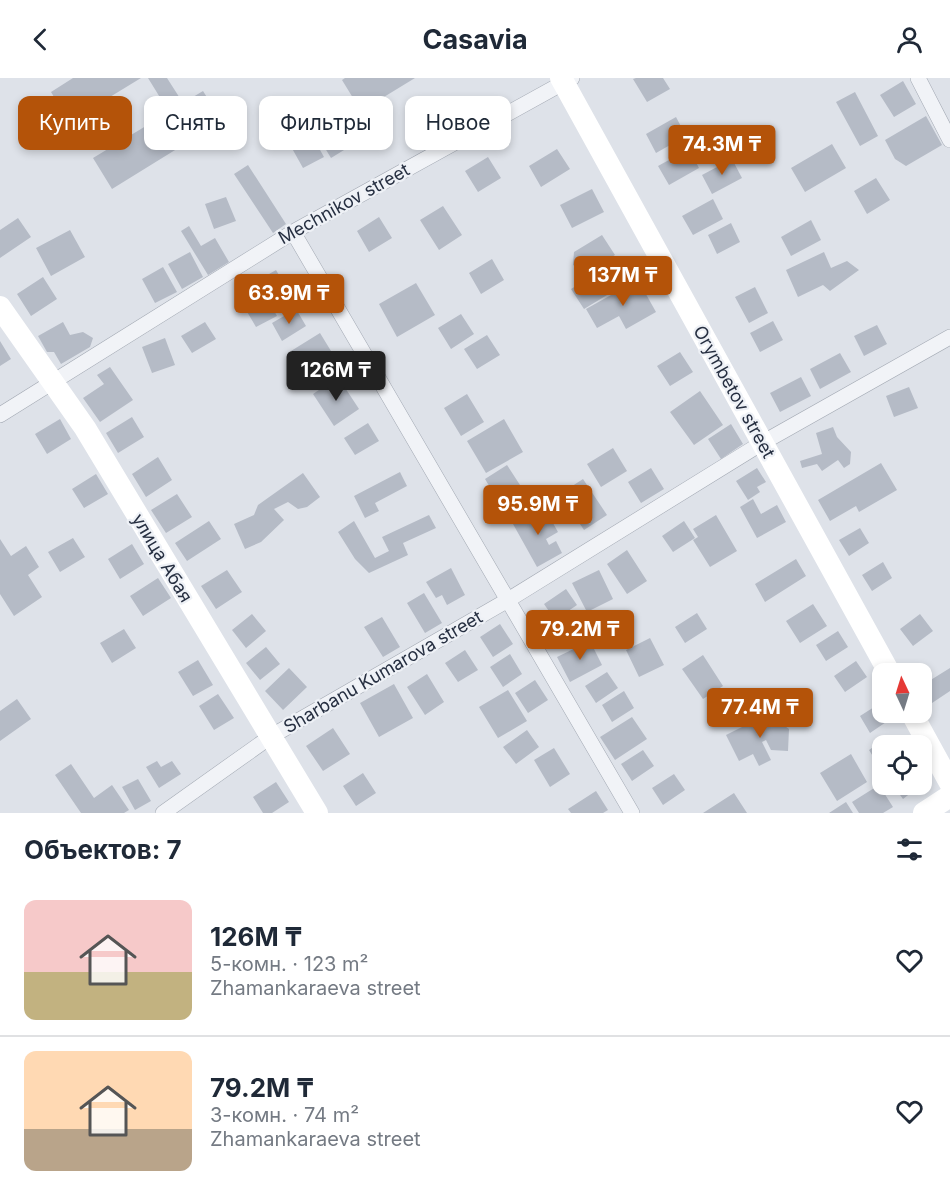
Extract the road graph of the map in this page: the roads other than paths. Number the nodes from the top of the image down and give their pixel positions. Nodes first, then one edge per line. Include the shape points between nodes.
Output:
1 (918, 78) edge
2 (565, 79) edge
3 (950, 140) edge
4 (293, 232) junction
5 (0, 307) edge
6 (950, 337) edge
7 (54, 383) junction
8 (0, 415) edge
9 (762, 443) junction
10 (508, 600) junction
11 (884, 663) edge
12 (917, 723) edge
13 (270, 737) junction
14 (950, 783) edge
15 (950, 796) edge
16 (163, 813) edge
17 (316, 813) edge
18 (632, 813) edge
19 (924, 813) edge

1 - 3 street
2 - 4 street, Mechnikov street
2 - 9 main road, Orymbetov street
4 - 7 street, Mechnikov street
4 - 10 street
5 - 7 main road, улица Абая
6 - 9 street, Sharbanu Kumarova street
7 - 8 street, Mechnikov street
7 - 13 main road, улица Абая
9 - 10 street, Sharbanu Kumarova street
9 - 11 main road, Orymbetov street
10 - 13 street, Sharbanu Kumarova street
10 - 18 street
12 - 14 main road
13 - 16 street, Sharbanu Kumarova street
13 - 17 main road, улица Абая
15 - 19 main road

